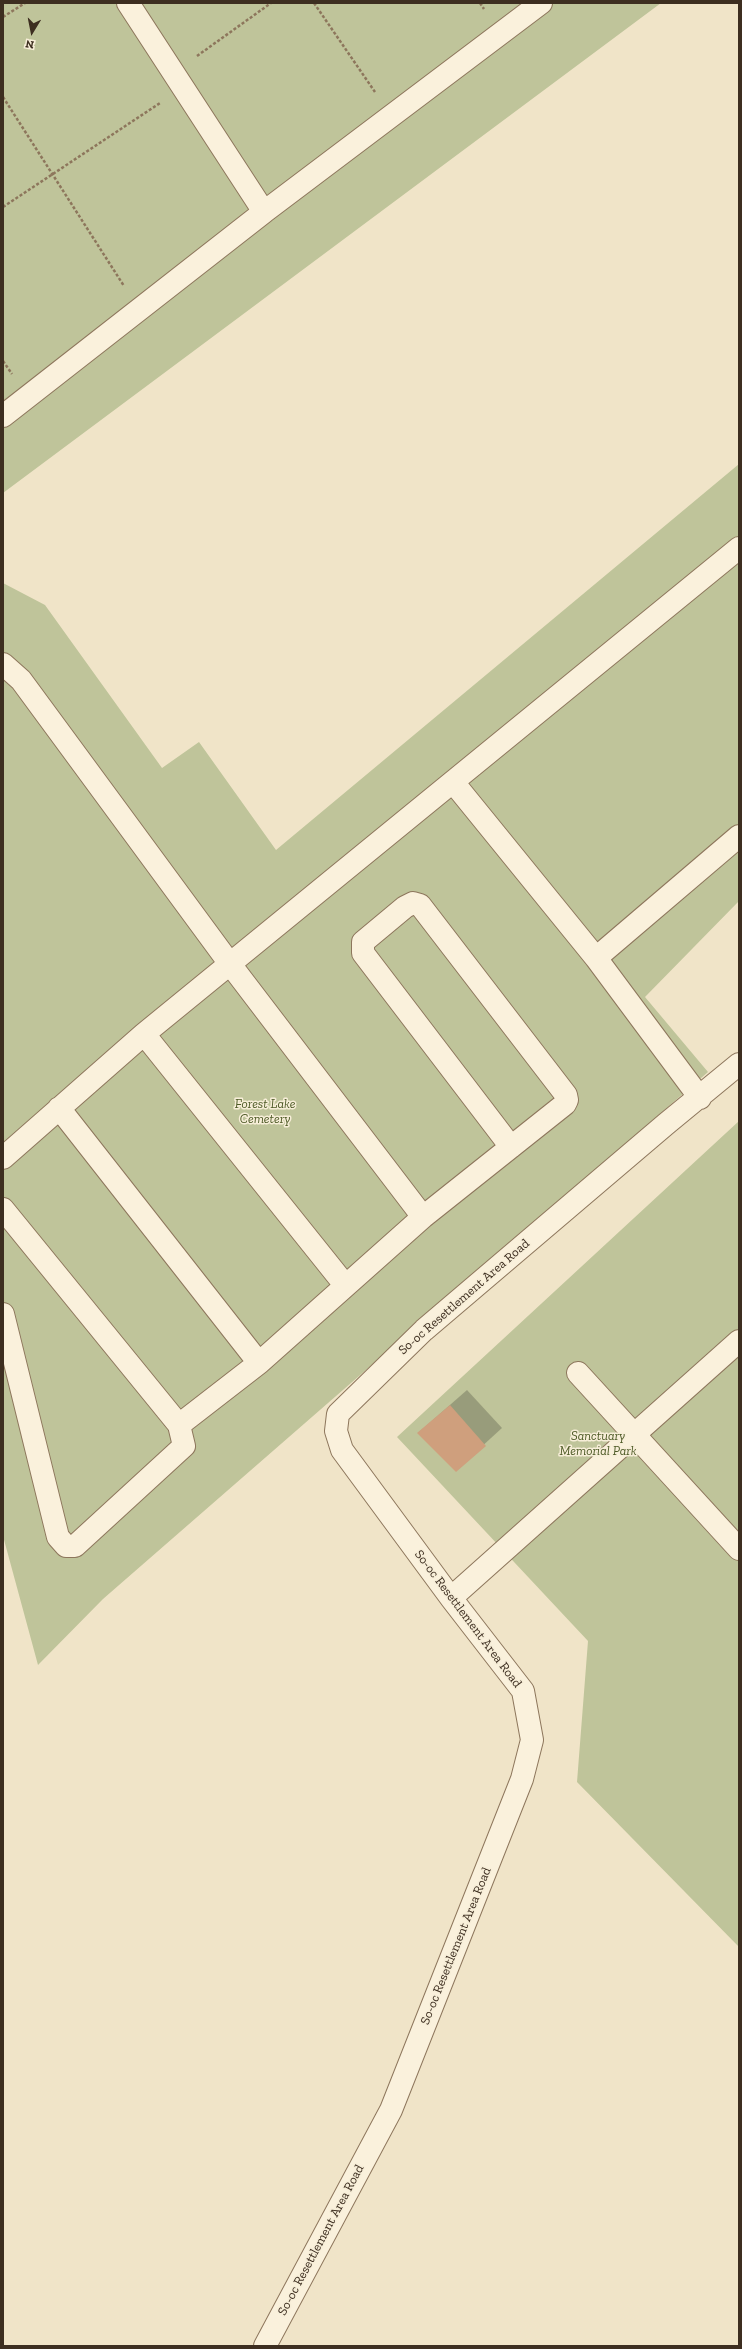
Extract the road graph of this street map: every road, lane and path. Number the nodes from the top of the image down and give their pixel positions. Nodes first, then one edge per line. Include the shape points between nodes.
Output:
1 (25, 3) edge
2 (128, 3) edge
3 (272, 3) edge
4 (314, 3) edge
5 (541, 3) edge
6 (3, 17) edge
7 (179, 80) junction
8 (3, 97) edge
9 (391, 116) junction
10 (52, 174) junction
11 (3, 207) edge
12 (264, 212) junction
13 (139, 310) junction
14 (3, 416) edge
15 (739, 548) edge
16 (3, 664) edge
17 (453, 782) junction
18 (739, 836) edge
19 (596, 958) junction
20 (230, 964) junction
21 (144, 1034) junction
22 (739, 1064) edge
23 (700, 1098) junction
24 (59, 1108) junction
25 (511, 1147) junction
26 (3, 1158) edge
27 (3, 1209) edge
28 (423, 1217) junction
29 (345, 1285) junction
30 (3, 1314) edge
31 (739, 1341) edge
32 (260, 1363) junction
33 (578, 1373) dead end
34 (179, 1425) junction
35 (635, 1434) junction
36 (739, 1549) edge
37 (451, 1598) junction
38 (265, 2346) edge

1 - 6 path
2 - 7 street
3 - 7 path
4 - 9 path
5 - 9 street
7 - 10 path
7 - 12 street
8 - 10 path
9 - 12 street
10 - 11 path
10 - 13 path
12 - 13 street
13 - 14 street
15 - 17 street
16 - 20 street via 21,680
17 - 19 street
17 - 20 street
18 - 19 street
19 - 23 street
20 - 21 street
20 - 28 street
21 - 24 street
21 - 29 street
22 - 23 street, So-oc Resettlement Area Road
23 - 37 street, So-oc Resettlement Area Road via 424,1330 338,1414 336,1431 342,1450
24 - 26 street
24 - 32 street
25 - 25 street via 565,1104 566,1095 420,905 412,903 363,942 363,953
25 - 28 street
27 - 34 street
28 - 29 street
29 - 32 street
30 - 34 street via 58,1537 66,1546 75,1546 184,1446
31 - 35 street
32 - 34 street
33 - 35 street
35 - 36 street
35 - 37 street
37 - 38 street, So-oc Resettlement Area Road via 523,1691 532,1740 522,1779 391,2110

